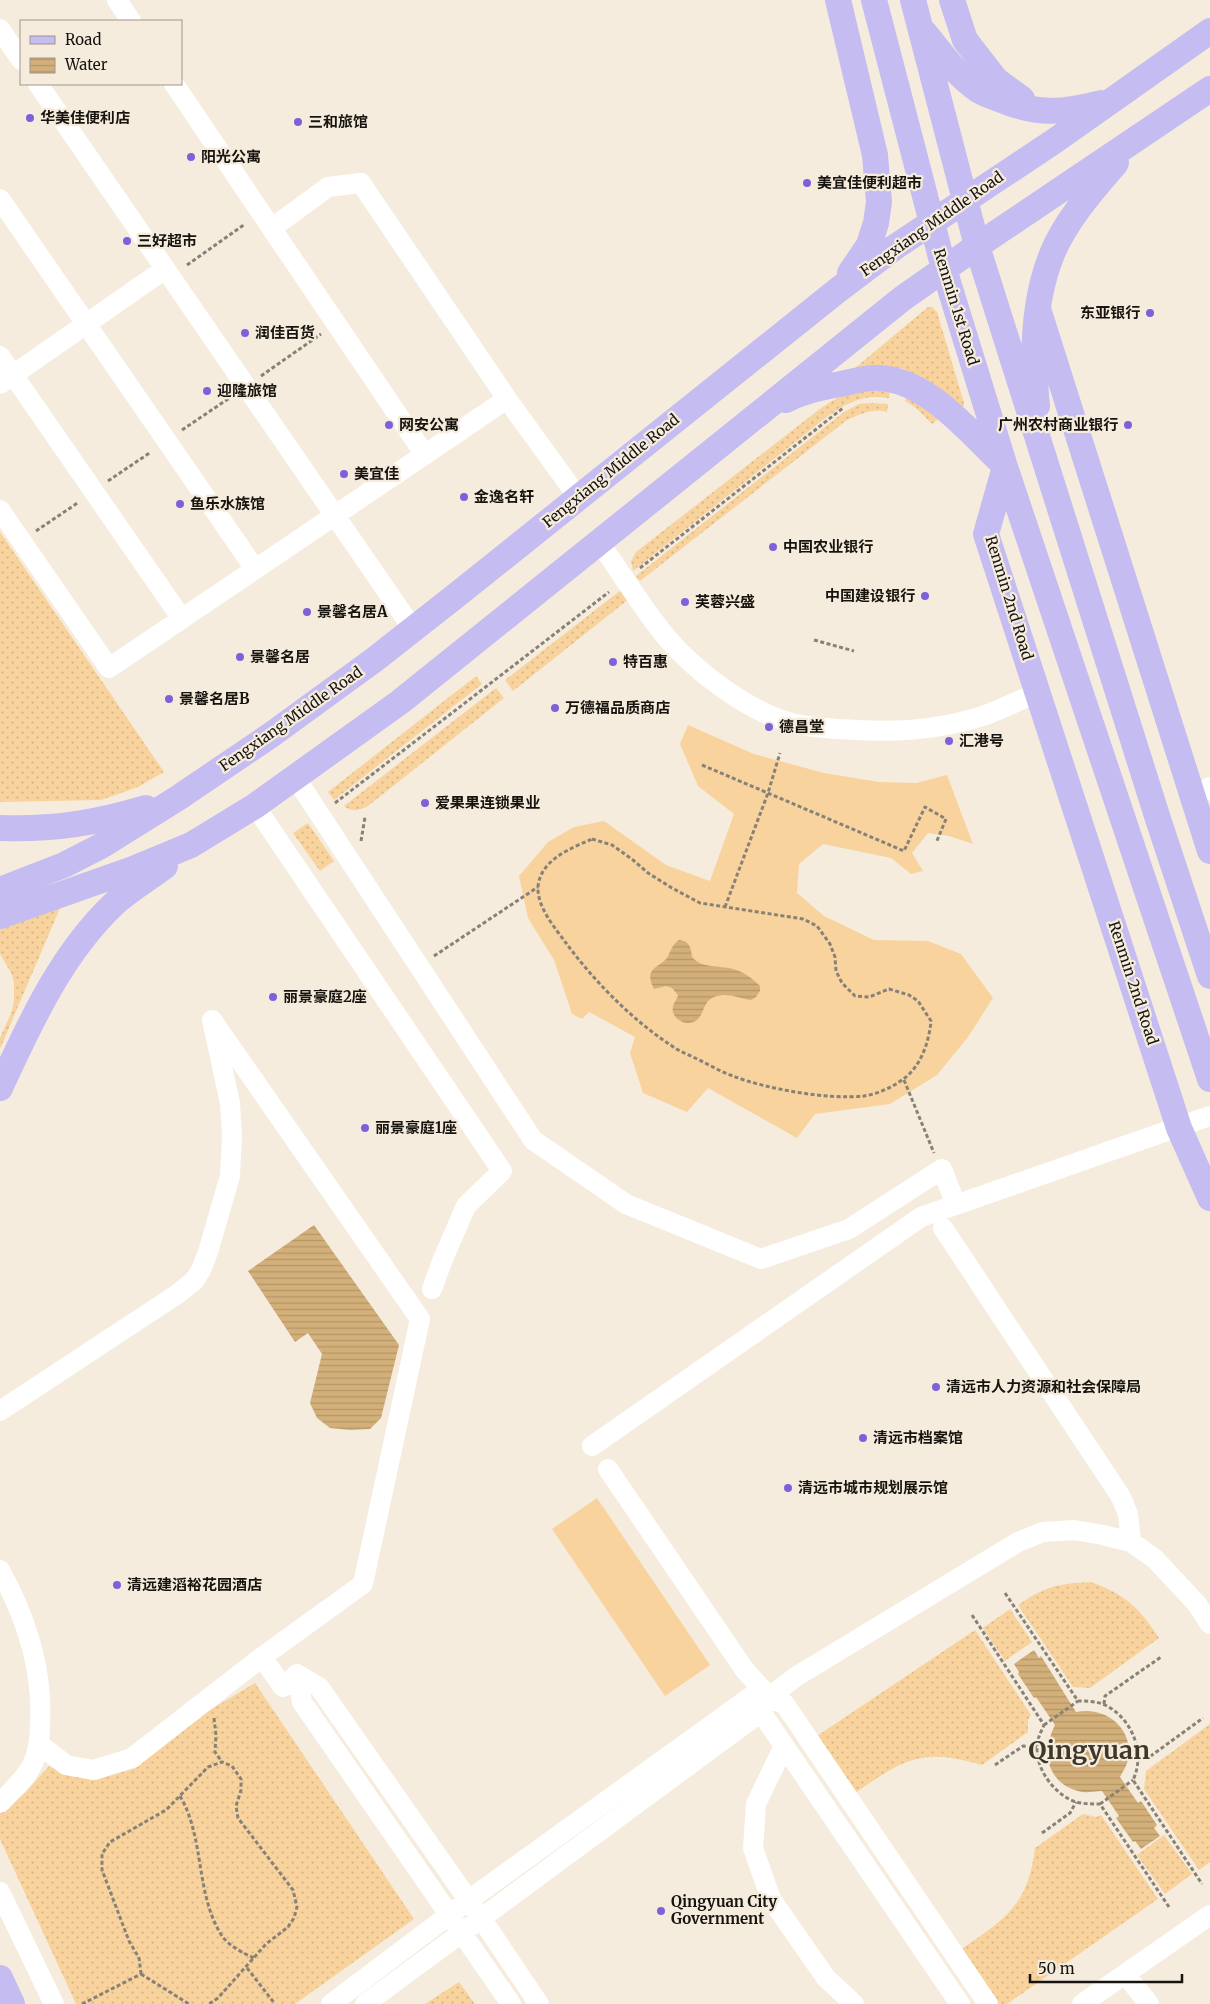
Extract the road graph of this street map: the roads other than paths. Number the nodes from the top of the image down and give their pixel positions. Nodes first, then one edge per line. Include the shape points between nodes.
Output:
1 (117, 0) edge
2 (838, 0) edge
3 (874, 0) edge
4 (913, 0) edge
5 (952, 0) edge
6 (130, 20) edge
7 (920, 27) junction
8 (0, 29) edge
9 (1210, 31) edge
10 (20, 59) edge
11 (39, 85) edge
12 (175, 85) edge
13 (1210, 89) edge
14 (1114, 99) junction
15 (1038, 111) junction
16 (1157, 125) junction
17 (0, 199) edge
18 (964, 200) junction
19 (267, 220) junction
20 (931, 222) junction
21 (977, 246) junction
22 (944, 269) junction
23 (168, 273) junction
24 (838, 290) junction
25 (1038, 309) junction
26 (86, 324) junction
27 (0, 356) edge
28 (7, 380) edge
29 (507, 399) junction
30 (757, 415) junction
31 (1043, 454) junction
32 (425, 455) junction
33 (1005, 467) junction
34 (578, 498) junction
35 (0, 510) edge
36 (334, 516) junction
37 (599, 542) junction
38 (255, 569) junction
39 (182, 619) junction
40 (413, 629) junction
41 (1039, 692) junction
42 (295, 777) junction
43 (1202, 792) edge
44 (178, 798) junction
45 (254, 806) junction
46 (1158, 819) junction
47 (1126, 827) junction
48 (0, 828) edge
49 (191, 845) junction
50 (1210, 851) edge
51 (0, 890) edge
52 (0, 916) edge
53 (1210, 976) edge
54 (1210, 1079) edge
55 (0, 1088) edge
56 (1210, 1116) edge
57 (1180, 1128) junction
58 (1210, 1198) edge
59 (956, 1204) junction
60 (943, 1228) dead end
61 (432, 1289) dead end
62 (0, 1411) edge
63 (592, 1446) dead end
64 (608, 1469) dead end
65 (1130, 1542) junction
66 (0, 1570) edge
67 (1210, 1624) edge
68 (262, 1656) junction
69 (297, 1674) junction
70 (765, 1705) junction
71 (39, 1744) junction
72 (784, 1746) junction
73 (0, 1803) edge
74 (0, 1892) edge
75 (469, 1900) junction
76 (450, 1914) junction
77 (1210, 1915) edge
78 (481, 1918) junction
79 (462, 1933) junction
80 (1125, 1974) junction
81 (0, 1978) edge
82 (12, 2004) edge
83 (54, 2004) edge
84 (331, 2004) edge
85 (365, 2004) edge
86 (511, 2004) edge
87 (539, 2004) edge
88 (854, 2004) edge
89 (960, 2004) edge
90 (988, 2004) edge
91 (1082, 2004) edge
92 (1149, 2004) edge

1 - 6 street
2 - 24 main road via 875,154 879,202 876,224 868,245
3 - 20 main road, Renmin 1st Road
4 - 7 main road
5 - 15 main road via 965,40 996,80
7 - 15 main road via 954,69 978,90
7 - 18 main road
8 - 10 street
9 - 14 main road, Fengxiang Middle Road
11 - 23 street
12 - 19 street
13 - 16 main road
14 - 15 main road via 1074,110
14 - 18 main road, Fengxiang Middle Road
16 - 21 main road
16 - 25 main road via 1118,161 1069,223 1052,253
17 - 26 street
18 - 20 main road, Fengxiang Middle Road
18 - 21 main road
19 - 29 street via 328,187 361,183
19 - 32 street
20 - 22 main road, Renmin 1st Road
20 - 24 main road, Fengxiang Middle Road
21 - 22 main road
21 - 31 main road
22 - 30 main road
22 - 33 main road, Renmin 1st Road
23 - 26 street
23 - 36 street
24 - 34 main road, Fengxiang Middle Road
25 - 31 main road via 1035,352
25 - 43 main road
26 - 28 street
26 - 38 street
27 - 28 street
28 - 39 street
29 - 32 street
29 - 34 street
30 - 33 main road via 795,395 822,388 878,378 899,381 920,390 942,406
30 - 37 main road
31 - 46 main road
32 - 36 street
33 - 41 main road, Renmin 2nd Road via 986,534
33 - 47 main road
34 - 40 main road, Fengxiang Middle Road
35 - 39 street via 109,668
36 - 38 street
36 - 40 street
37 - 41 street via 667,638 720,692 791,723 915,734 984,716
37 - 42 main road via 400,702
38 - 39 street
40 - 44 main road, Fengxiang Middle Road via 271,735
41 - 57 main road, Renmin 2nd Road
42 - 45 main road
42 - 59 street via 533,1140 626,1204 761,1259 850,1229 942,1169
43 - 50 main road
44 - 48 main road via 86,824
44 - 51 main road, Fengxiang Middle Road via 101,846 64,865
45 - 49 main road
45 - 61 street via 502,1171 466,1206
46 - 47 main road via 1147,802 1131,797 1124,804
46 - 53 main road
47 - 54 main road
49 - 52 main road
49 - 55 main road via 117,901 79,943 36,1013
56 - 57 street
57 - 58 main road, Renmin 2nd Road
57 - 59 street
59 - 63 street via 921,1217
60 - 65 street via 1121,1498 1128,1514
62 - 68 street via 176,1295 194,1281 201,1270 230,1176 232,1136 230,1103 212,1020 420,1319 363,1584
64 - 70 street
65 - 67 street via 1168,1572
65 - 70 street via 1074,1530 1043,1532 1018,1542 797,1676
66 - 71 street via 25,1626 36,1662 41,1701
68 - 69 street via 284,1687
68 - 71 street via 132,1758 93,1770 66,1765
69 - 75 street via 319,1687
69 - 76 street via 302,1702
70 - 72 street
70 - 75 street via 753,1695
70 - 78 street
70 - 90 street via 784,1703
71 - 73 street via 32,1765 16,1788
72 - 88 street via 756,1804 754,1848 771,1899 826,1978
72 - 89 street
74 - 83 street
75 - 76 street
75 - 78 street
76 - 79 street
76 - 84 street
77 - 80 street
78 - 79 street
78 - 87 street
79 - 85 street
79 - 86 street
80 - 91 street
80 - 92 street
81 - 82 main road

